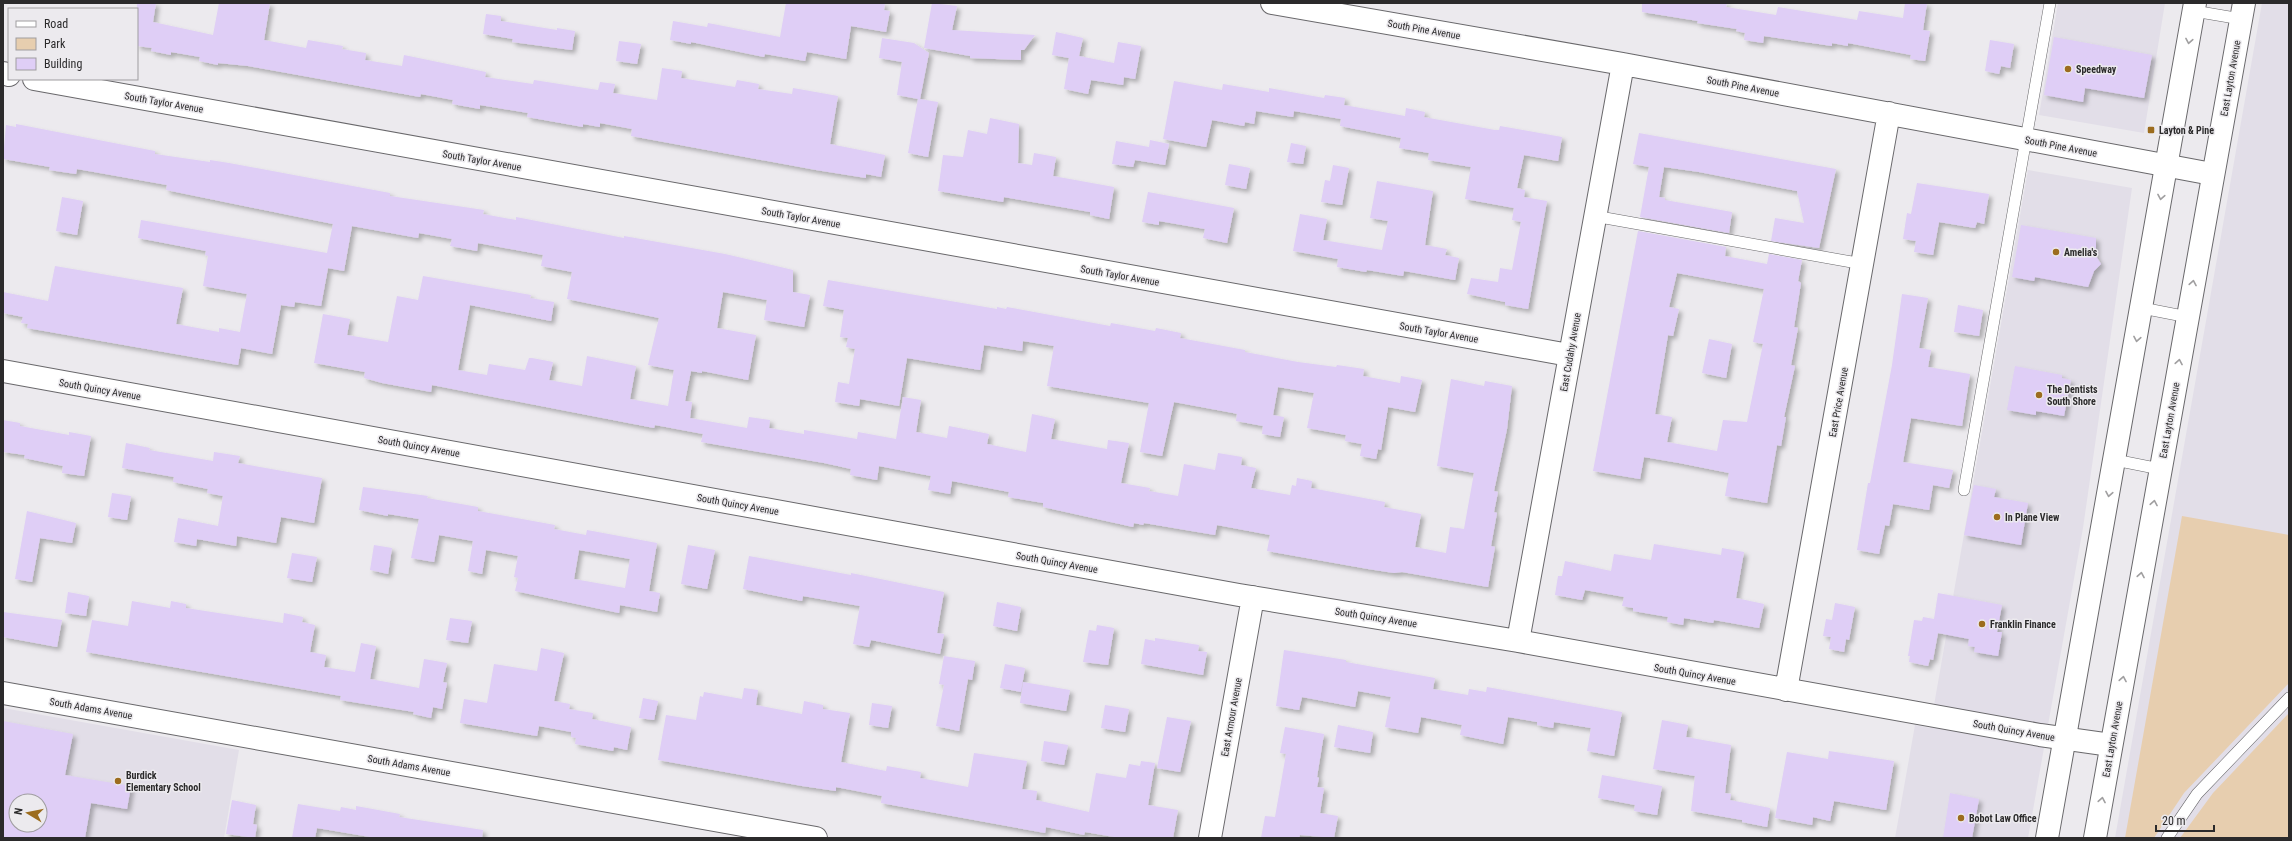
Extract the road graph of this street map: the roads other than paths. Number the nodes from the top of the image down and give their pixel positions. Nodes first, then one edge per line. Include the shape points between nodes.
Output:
1 (1272, 3) edge
2 (2050, 3) edge
3 (2195, 7) edge
4 (2242, 11) edge
5 (1623, 64) junction
6 (40, 80) edge
7 (1889, 114) junction
8 (2025, 139) junction
9 (2166, 166) junction
10 (2212, 174) junction
11 (1594, 216) junction
12 (1863, 264) junction
13 (2142, 308) junction
14 (2188, 317) junction
15 (1569, 355) junction
16 (3, 371) edge
17 (2115, 460) junction
18 (2160, 469) junction
19 (1964, 490) dead end
20 (1253, 597) junction
21 (1518, 641) junction
22 (1786, 690) junction
23 (3, 693) edge
24 (2289, 698) edge
25 (2065, 739) junction
26 (2111, 745) junction
27 (816, 838) edge
28 (1210, 838) edge
29 (2047, 838) edge
30 (2095, 838) edge
31 (2167, 838) edge

1 - 5 street, South Pine Avenue
2 - 8 lane
3 - 4 lane
3 -> 9 street
4 - 10 street, East Layton Avenue
5 - 7 street, South Pine Avenue
5 - 11 street, East Cudahy Avenue
6 - 15 street, South Taylor Avenue
7 - 8 street, South Pine Avenue
7 - 12 street, East Price Avenue
8 - 9 street, South Pine Avenue
8 - 19 lane
9 - 10 street, South Pine Avenue
9 -> 13 street
14 -> 10 street, East Layton Avenue
11 - 12 lane
11 - 15 street, East Cudahy Avenue
12 - 22 street, East Price Avenue
13 - 14 lane
13 -> 17 street
18 -> 14 street, East Layton Avenue
15 - 21 street, East Cudahy Avenue
16 - 20 street, South Quincy Avenue
17 - 18 lane
17 -> 25 street
26 -> 18 street, East Layton Avenue
20 - 21 street, South Quincy Avenue
20 - 28 street, East Armour Avenue
21 - 22 street, South Quincy Avenue
22 - 25 street, South Quincy Avenue
23 - 27 street, South Adams Avenue
24 - 31 lane via 2197,794
25 - 26 street, South Quincy Avenue
25 - 29 street
30 -> 26 street, East Layton Avenue

